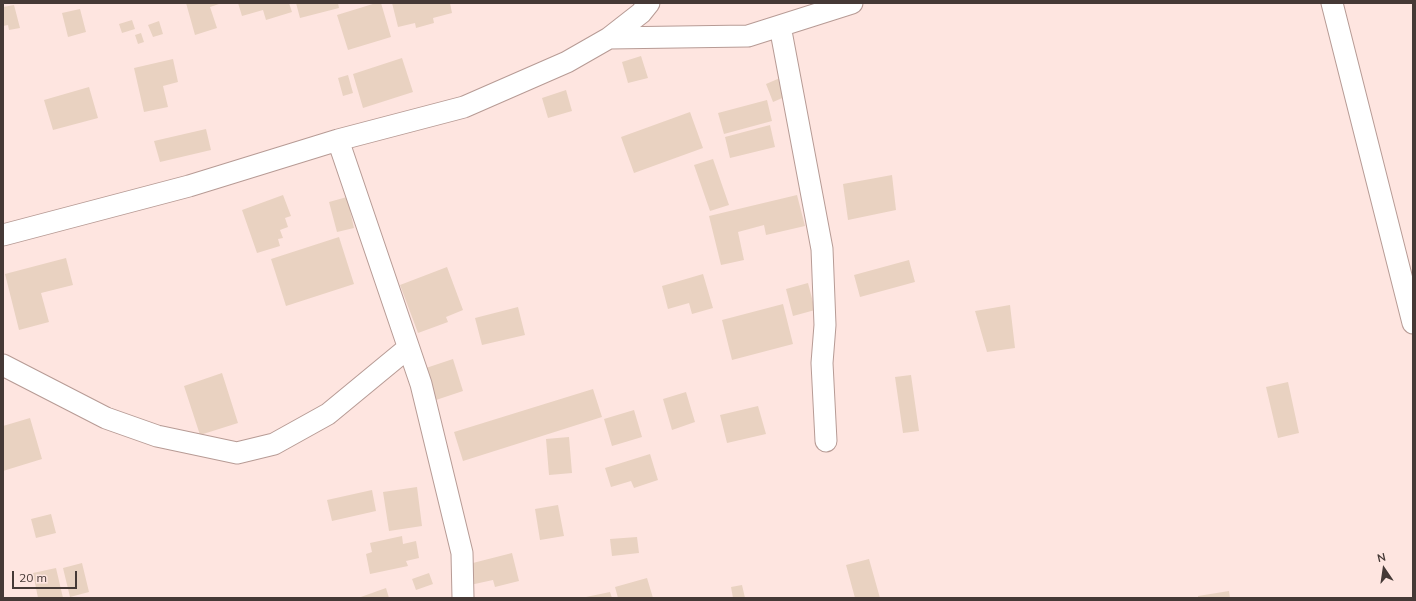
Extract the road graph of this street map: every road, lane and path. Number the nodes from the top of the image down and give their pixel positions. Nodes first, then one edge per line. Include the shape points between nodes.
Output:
1 (649, 3) edge
2 (852, 3) edge
3 (1332, 3) edge
4 (780, 26) junction
5 (609, 38) junction
6 (338, 140) junction
7 (3, 236) edge
8 (1412, 312) edge
9 (408, 348) junction
10 (3, 364) edge
11 (826, 441) dead end
12 (463, 598) edge

1 - 5 street via 641,13
2 - 4 street
3 - 8 street
4 - 5 street via 748,36
4 - 11 street via 822,249 825,325 822,363
5 - 6 street via 567,62 464,107
6 - 7 street via 189,186
6 - 9 street
9 - 10 street via 328,414 274,444 237,453 157,436 106,418
9 - 12 street via 421,384 462,553

